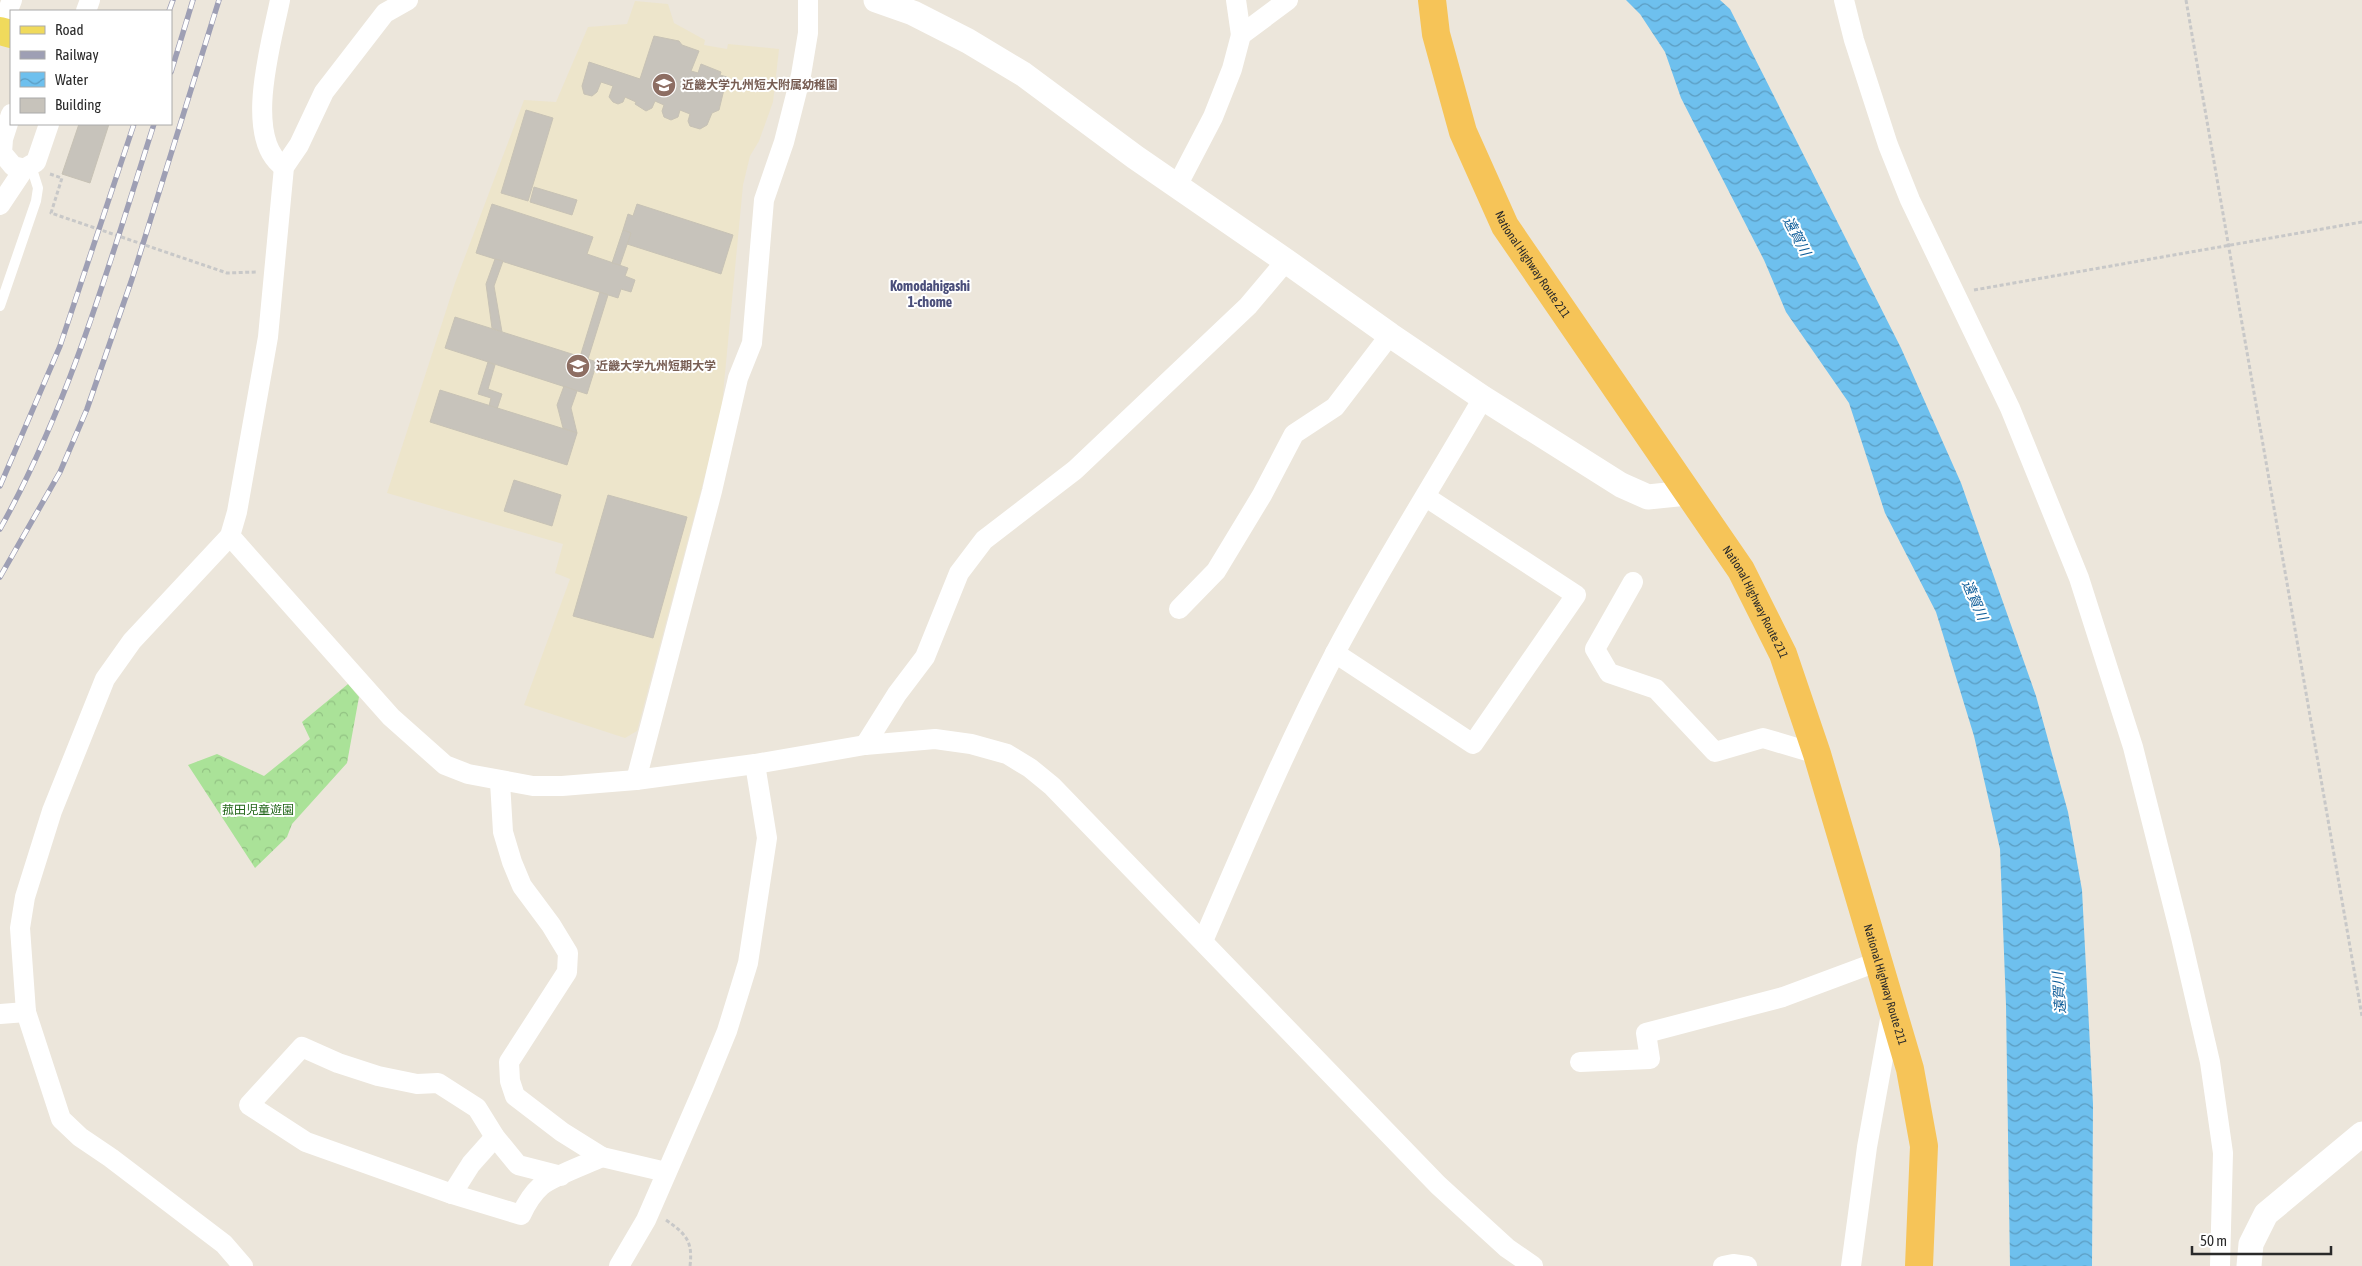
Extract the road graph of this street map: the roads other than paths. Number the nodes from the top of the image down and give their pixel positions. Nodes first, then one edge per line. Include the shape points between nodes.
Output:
1 (12, 0) edge
2 (280, 0) edge
3 (408, 0) edge
4 (808, 0) edge
5 (876, 0) edge
6 (1236, 0) edge
7 (1288, 0) edge
8 (1432, 0) edge
9 (1844, 0) edge
10 (0, 30) edge
11 (1241, 35) junction
12 (10, 118) edge
13 (50, 125) edge
14 (2, 160) edge
15 (284, 167) junction
16 (27, 168) junction
17 (1176, 186) junction
18 (0, 205) edge
19 (1286, 261) junction
20 (0, 306) edge
21 (1390, 335) junction
22 (1483, 398) junction
23 (1687, 493) junction
24 (1426, 497) junction
25 (230, 536) junction
26 (1633, 582) dead end
27 (1179, 609) dead end
28 (1335, 653) junction
29 (865, 745) junction
30 (1817, 754) junction
31 (755, 764) junction
32 (636, 780) junction
33 (500, 782) junction
34 (1203, 941) junction
35 (1877, 962) junction
36 (1892, 1007) junction
37 (26, 1012) junction
38 (0, 1014) edge
39 (1580, 1062) dead end
40 (2362, 1134) edge
41 (495, 1137) junction
42 (602, 1157) junction
43 (666, 1172) junction
44 (561, 1176) junction
45 (452, 1194) junction
46 (243, 1266) edge
47 (619, 1266) edge
48 (1533, 1266) edge
49 (1723, 1266) edge
50 (1747, 1266) edge
51 (1851, 1266) edge
52 (1919, 1266) edge
53 (2220, 1266) edge
54 (2249, 1266) edge

1 - 10 street
2 - 15 street via 261,99 268,148 274,161
3 - 15 street via 386,14 324,92 300,145
4 - 32 street via 808,33 801,75 784,142 764,200 752,342 738,378 712,491
5 - 17 street via 914,13 1023,74
6 - 11 street
7 - 11 street
8 - 23 highway, National Highway Route 211 via 1436,34 1463,132 1505,226
9 - 53 street via 1888,145 1910,200 2010,408 2079,578 2133,747 2210,1062 2223,1153
11 - 17 street via 1213,117
12 - 14 street via 2,146
13 - 16 street via 39,157
14 - 16 street
15 - 25 street via 268,337
16 - 18 street
16 - 20 lane via 38,188 36,201
17 - 19 street
19 - 21 street
19 - 29 street via 1248,306 1075,470 984,540 959,573 925,657
21 - 22 street
21 - 27 street via 1334,407 1294,434 1216,571
22 - 23 street via 1621,485 1648,497
22 - 24 street
23 - 30 highway, National Highway Route 211 via 1742,570 1764,612 1783,654
24 - 28 street via 1367,593
24 - 28 street via 1576,595 1473,744
25 - 33 street via 391,717 445,765
25 - 37 street via 132,641 105,679 52,812 25,897 20,928
26 - 30 street via 1595,649 1609,673 1656,689 1715,752 1762,738
28 - 34 street via 1288,746
29 - 31 street
29 - 34 street via 935,739 1007,754 1052,786
30 - 35 highway, National Highway Route 211
31 - 32 street
31 - 43 street via 767,838 748,962 727,1031
32 - 33 street via 562,786
33 - 42 street via 503,832 512,862 522,886 568,953 567,972 509,1062 510,1080 515,1096
34 - 48 street via 1438,1185 1507,1248
35 - 36 highway, National Highway Route 211
35 - 39 street via 1783,998 1646,1033 1650,1059
36 - 51 street via 1867,1147
36 - 52 highway, National Highway Route 211 via 1910,1069 1924,1146
37 - 38 street
37 - 46 street via 62,1119 80,1137 224,1244
40 - 54 street via 2266,1214 2251,1244
41 - 44 street via 518,1165
41 - 45 street via 471,1164
41 - 45 street via 477,1108 438,1083 417,1084 378,1076 338,1063 302,1046 249,1105 306,1142
42 - 43 street
42 - 44 street
43 - 47 street via 651,1209
44 - 45 street via 542,1185 527,1201 521,1215
49 - 50 street

